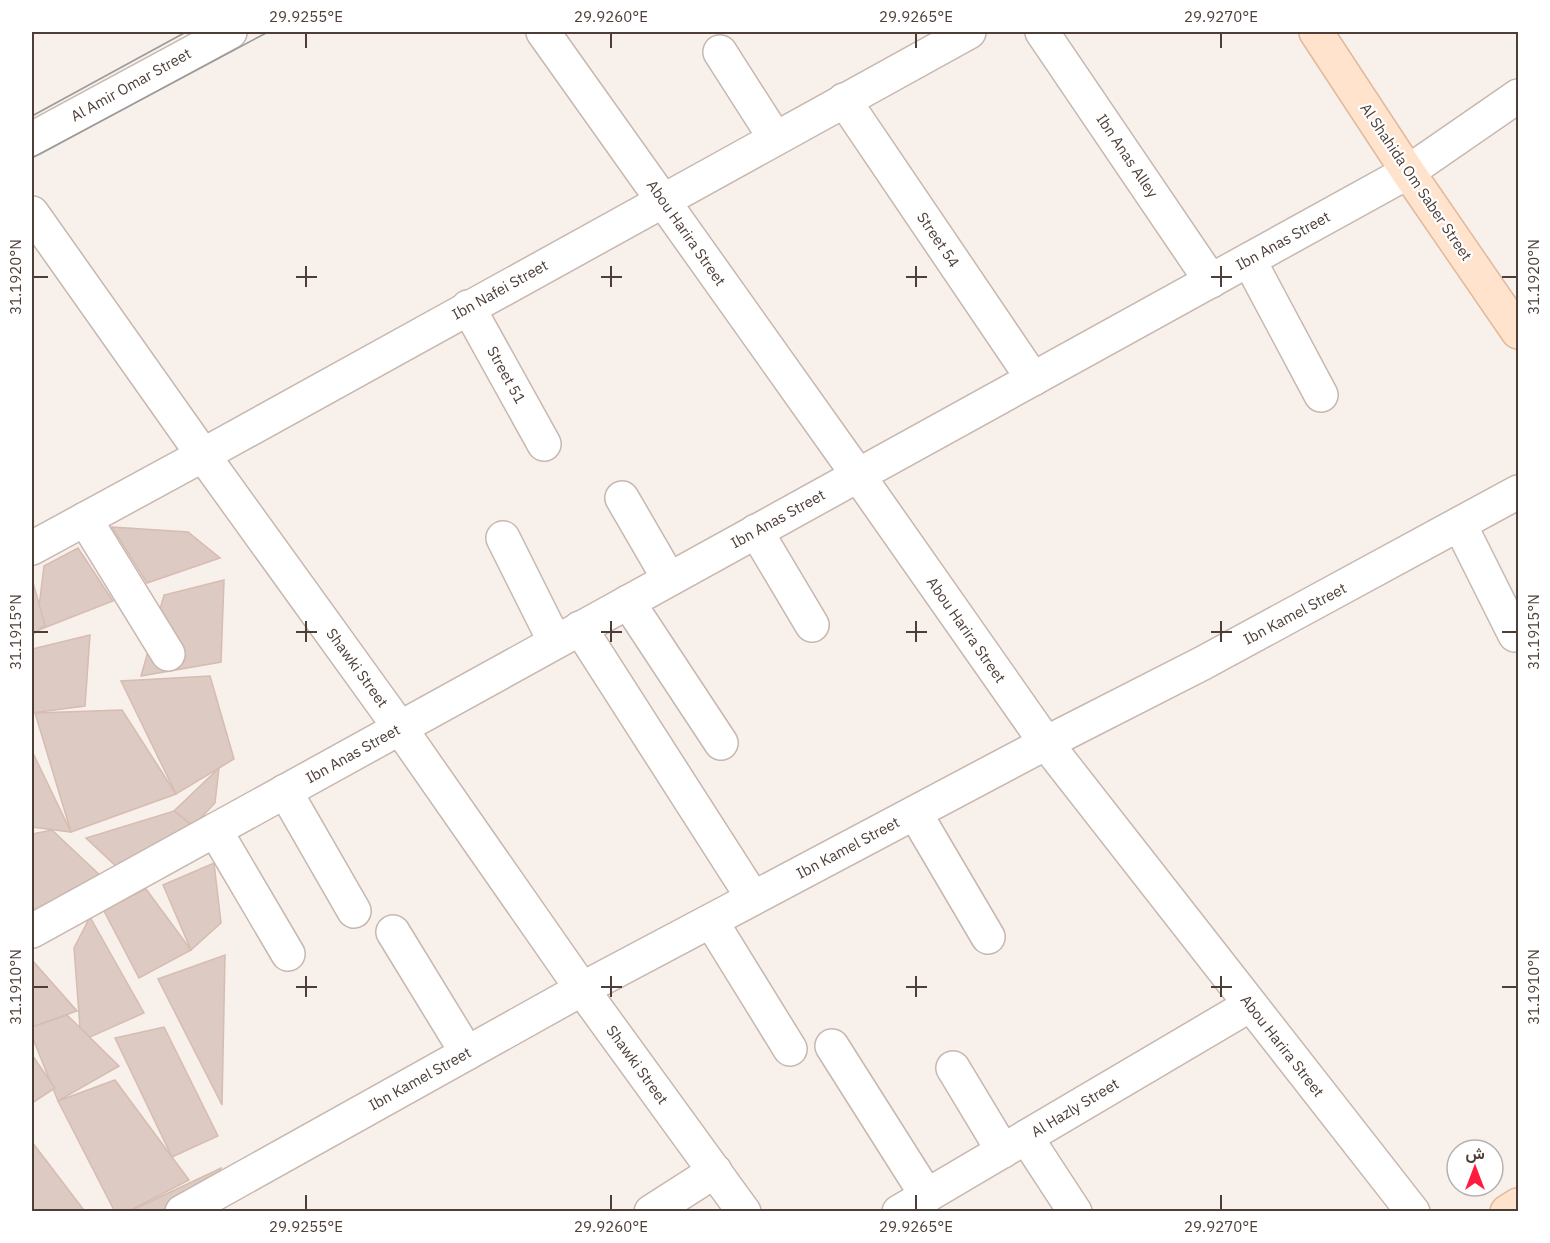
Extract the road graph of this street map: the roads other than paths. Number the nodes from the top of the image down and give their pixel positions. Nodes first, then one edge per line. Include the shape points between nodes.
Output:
1 (230, 32) edge
2 (543, 32) edge
3 (969, 32) edge
4 (1042, 32) edge
5 (1316, 32) edge
6 (720, 52) dead end
7 (1518, 96) edge
8 (844, 100) junction
9 (775, 138) junction
10 (32, 139) edge
11 (1408, 172) junction
12 (662, 200) junction
13 (32, 213) edge
14 (1249, 260) junction
15 (1211, 281) junction
16 (468, 307) junction
17 (1518, 332) edge
18 (1033, 379) junction
19 (1321, 395) dead end
20 (544, 444) dead end
21 (203, 455) junction
22 (858, 475) junction
23 (1518, 492) edge
24 (622, 498) dead end
25 (85, 519) junction
26 (1460, 525) junction
27 (756, 531) junction
28 (502, 538) dead end
29 (32, 548) edge
30 (669, 579) junction
31 (628, 602) junction
32 (812, 625) dead end
33 (568, 635) junction
34 (1515, 635) dead end
35 (168, 654) dead end
36 (400, 728) junction
37 (721, 743) dead end
38 (1046, 743) junction
39 (285, 791) junction
40 (915, 813) junction
41 (214, 830) junction
42 (753, 898) junction
43 (354, 911) dead end
44 (711, 921) junction
45 (32, 931) edge
46 (393, 932) dead end
47 (988, 937) dead end
48 (288, 954) dead end
49 (582, 989) junction
50 (1250, 1005) junction
51 (832, 1046) dead end
52 (790, 1049) dead end
53 (467, 1053) junction
54 (953, 1068) dead end
55 (1014, 1144) junction
56 (715, 1171) junction
57 (921, 1204) edge
58 (1518, 1205) edge
59 (183, 1211) edge
60 (651, 1212) edge
61 (744, 1212) edge
62 (1075, 1212) edge
63 (1413, 1212) edge
64 (1507, 1212) edge

1 - 10 street, Al Amir Omar Street
2 - 12 street, Abou Harira Street
3 - 8 street, Ibn Nafei Street
4 - 15 street, Ibn Anas Alley
5 - 11 street, Al Shahida Om Saber Street
6 - 9 street
7 - 11 street, Ibn Anas Street
8 - 9 street, Ibn Nafei Street
8 - 18 street, Street 54
9 - 12 street, Ibn Nafei Street
11 - 14 street, Ibn Anas Street
11 - 17 street, Al Shahida Om Saber Street
12 - 16 street, Ibn Nafei Street
12 - 22 street, Abou Harira Street
13 - 21 street, Shawki Street
14 - 15 street, Ibn Anas Street
14 - 19 street
15 - 18 street, Ibn Anas Street
16 - 20 street, Street 51
16 - 21 street, Ibn Nafei Street
18 - 22 street, Ibn Anas Street
21 - 25 street, Ibn Nafei Street
21 - 36 street, Shawki Street
22 - 27 street, Ibn Anas Street
22 - 38 street, Abou Harira Street
23 - 26 street, Ibn Kamel Street
24 - 30 street
25 - 29 street, Ibn Nafei Street
25 - 35 street
26 - 34 street
26 - 38 street, Ibn Kamel Street
27 - 30 street, Ibn Anas Street
27 - 32 street
28 - 33 street
30 - 31 street, Ibn Anas Street
31 - 33 street, Ibn Anas Street
31 - 37 street
33 - 36 street, Ibn Anas Street
33 - 42 street
36 - 39 street, Ibn Anas Street
36 - 49 street, Shawki Street
38 - 40 street, Ibn Kamel Street
38 - 50 street, Abou Harira Street
39 - 41 street, Ibn Anas Street
39 - 43 street
40 - 42 street, Ibn Kamel Street
40 - 47 street
41 - 45 street, Ibn Anas Street
41 - 48 street
42 - 44 street, Ibn Kamel Street
44 - 49 street, Ibn Kamel Street
44 - 52 street
46 - 53 street
49 - 53 street, Ibn Kamel Street
49 - 56 street, Shawki Street
50 - 55 street, Al Hazly Street
50 - 63 street, Abou Harira Street
51 - 57 street
53 - 59 street, Ibn Kamel Street
54 - 55 street
55 - 57 street, Al Hazly Street
55 - 62 street
56 - 60 street
56 - 61 street, Shawki Street
58 - 64 street

